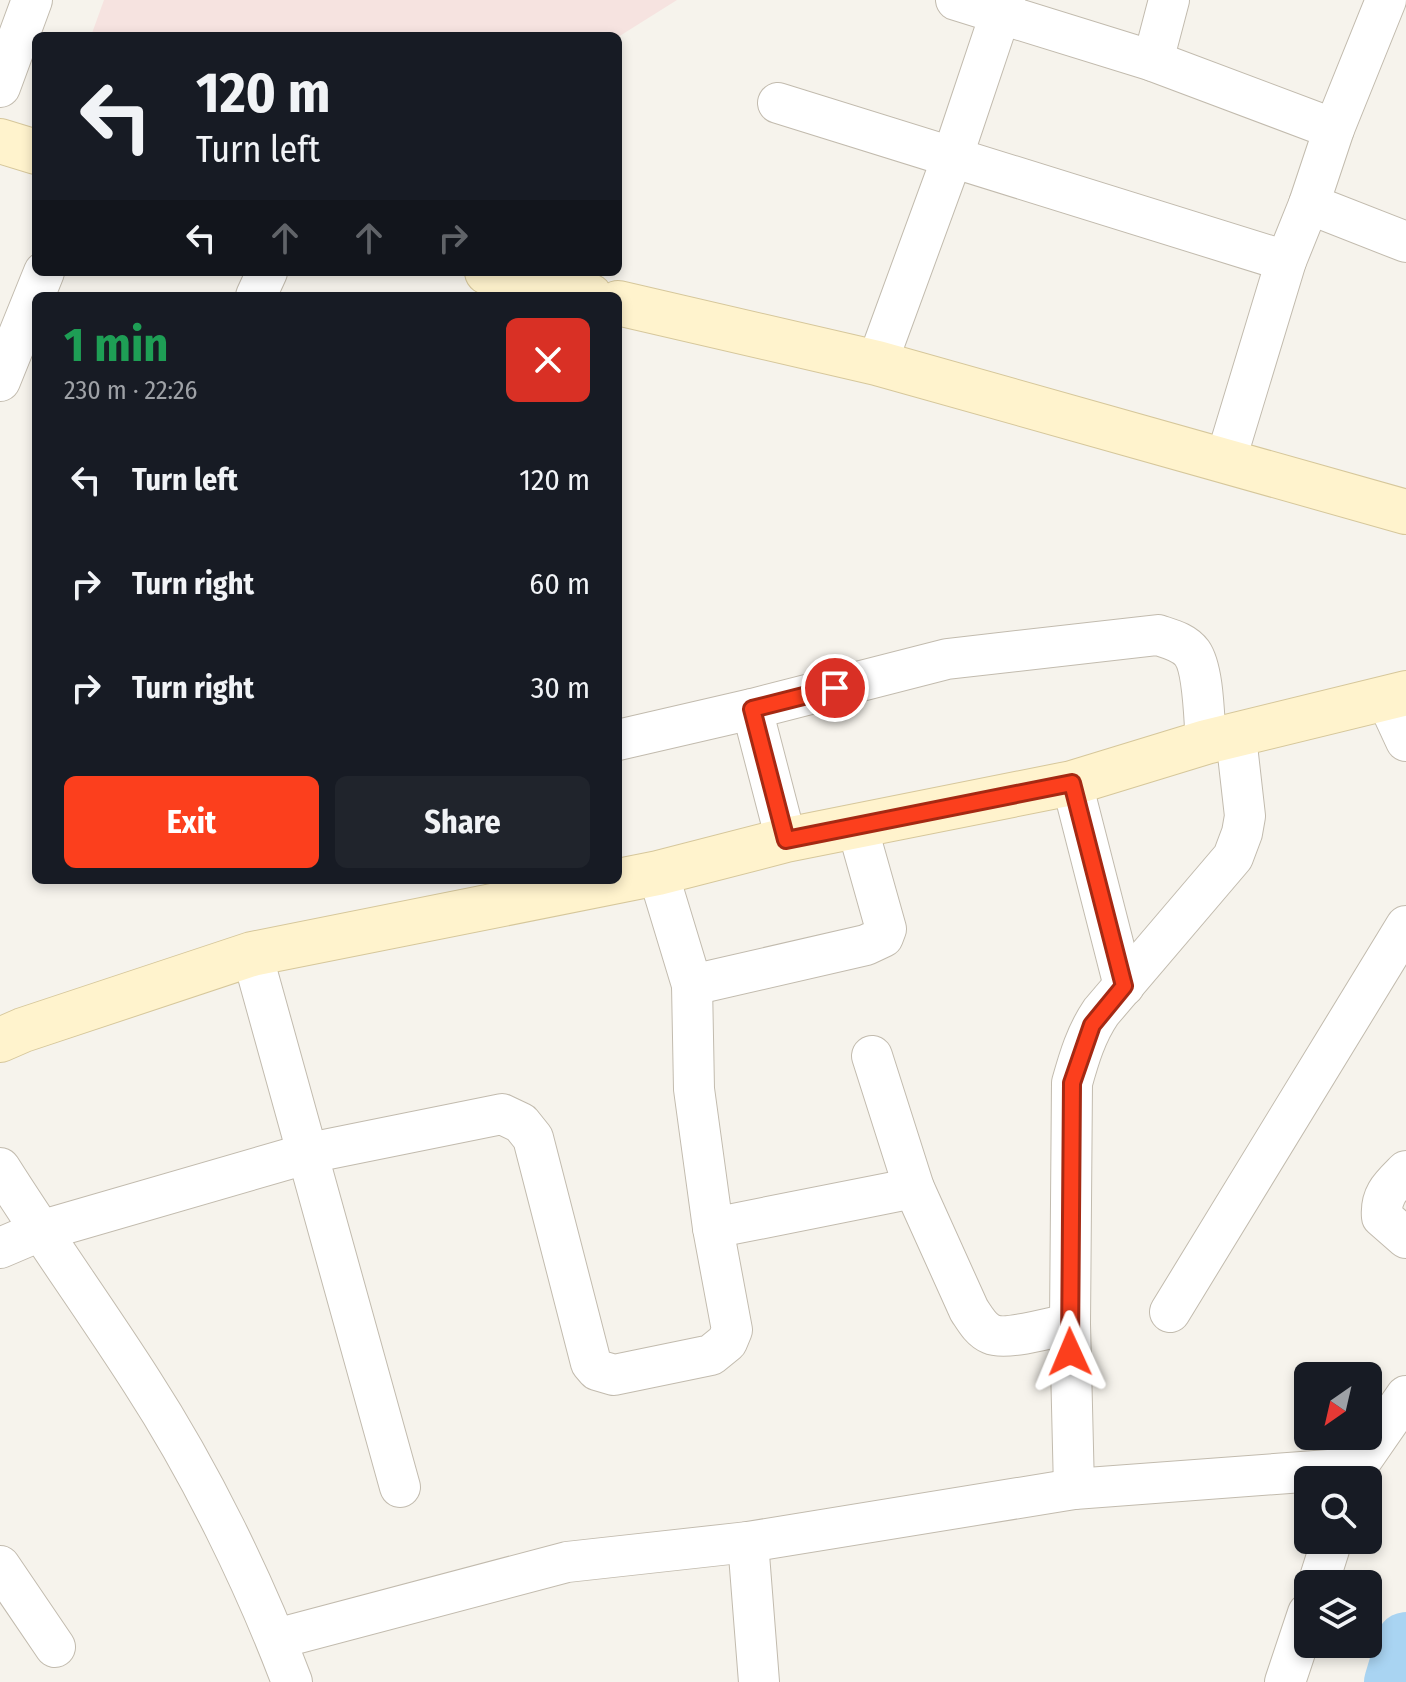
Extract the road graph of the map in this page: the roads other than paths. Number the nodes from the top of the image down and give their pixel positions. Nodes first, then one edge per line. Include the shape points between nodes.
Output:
1 (32, 0) edge
2 (956, 0) edge
3 (1169, 0) edge
4 (1386, 0) edge
5 (1002, 7) edge
6 (1153, 61) junction
7 (0, 87) edge
8 (778, 103) dead end
9 (1334, 129) junction
10 (0, 141) edge
11 (32, 151) edge
12 (952, 158) junction
13 (1309, 204) junction
14 (1406, 242) edge
15 (1286, 261) junction
16 (504, 276) edge
17 (573, 292) edge
18 (32, 302) edge
19 (622, 304) edge
20 (877, 363) junction
21 (0, 381) edge
22 (1226, 459) junction
23 (1406, 512) edge
24 (1396, 696) edge
25 (752, 709) junction
26 (622, 739) edge
27 (1221, 740) junction
28 (1406, 741) edge
29 (1072, 783) junction
30 (857, 826) junction
31 (786, 840) junction
32 (658, 873) junction
33 (622, 880) edge
34 (603, 884) edge
35 (1406, 926) edge
36 (252, 954) junction
37 (692, 985) junction
38 (1124, 986) junction
39 (0, 1040) edge
40 (872, 1056) dead end
41 (309, 1153) junction
42 (0, 1168) edge
43 (1406, 1171) edge
44 (914, 1188) junction
45 (713, 1228) junction
46 (40, 1231) junction
47 (1406, 1238) edge
48 (0, 1248) edge
49 (1170, 1312) dead end
50 (1070, 1324) junction
51 (1406, 1396) edge
52 (1359, 1466) edge
53 (1294, 1477) edge
54 (400, 1487) dead end
55 (1074, 1489) junction
56 (748, 1542) junction
57 (0, 1566) edge
58 (55, 1647) dead end
59 (1294, 1655) edge
60 (280, 1668) edge
61 (759, 1682) edge
62 (1285, 1682) edge

1 - 7 street
2 - 5 street
3 - 6 street
4 - 9 street
5 - 6 street
5 - 12 street
6 - 9 street
8 - 12 street
9 - 13 street
10 - 11 street
12 - 15 street
12 - 20 street
13 - 14 street
13 - 15 street
15 - 22 street
16 - 17 street
18 - 21 street
19 - 20 street
20 - 22 street
22 - 23 street
24 - 27 street
24 - 28 street
25 - 26 street
25 - 27 street via 947,659 1158,635 1192,653
25 - 31 street
27 - 29 street
27 - 38 street via 1245,816 1233,857
29 - 30 street
29 - 38 street
30 - 31 street
30 - 37 street via 886,929 883,937
31 - 32 street
32 - 33 street
32 - 37 street
34 - 36 street
35 - 49 street
36 - 39 street
36 - 41 street
37 - 45 street via 694,1089
38 - 50 street via 1092,1025 1072,1083
40 - 44 street
41 - 45 street via 502,1114 521,1123 533,1138 591,1363 607,1374 711,1355 727,1342 732,1330
41 - 46 street
41 - 54 street
42 - 46 street
43 - 47 street via 1381,1203 1382,1217
44 - 45 street
44 - 50 street via 979,1325 992,1335 1007,1336
46 - 48 street
46 - 60 street via 143,1383 199,1478
50 - 55 street
51 - 52 street
53 - 55 street
55 - 56 street
56 - 60 street via 567,1562
56 - 61 street
57 - 58 street
59 - 62 street

